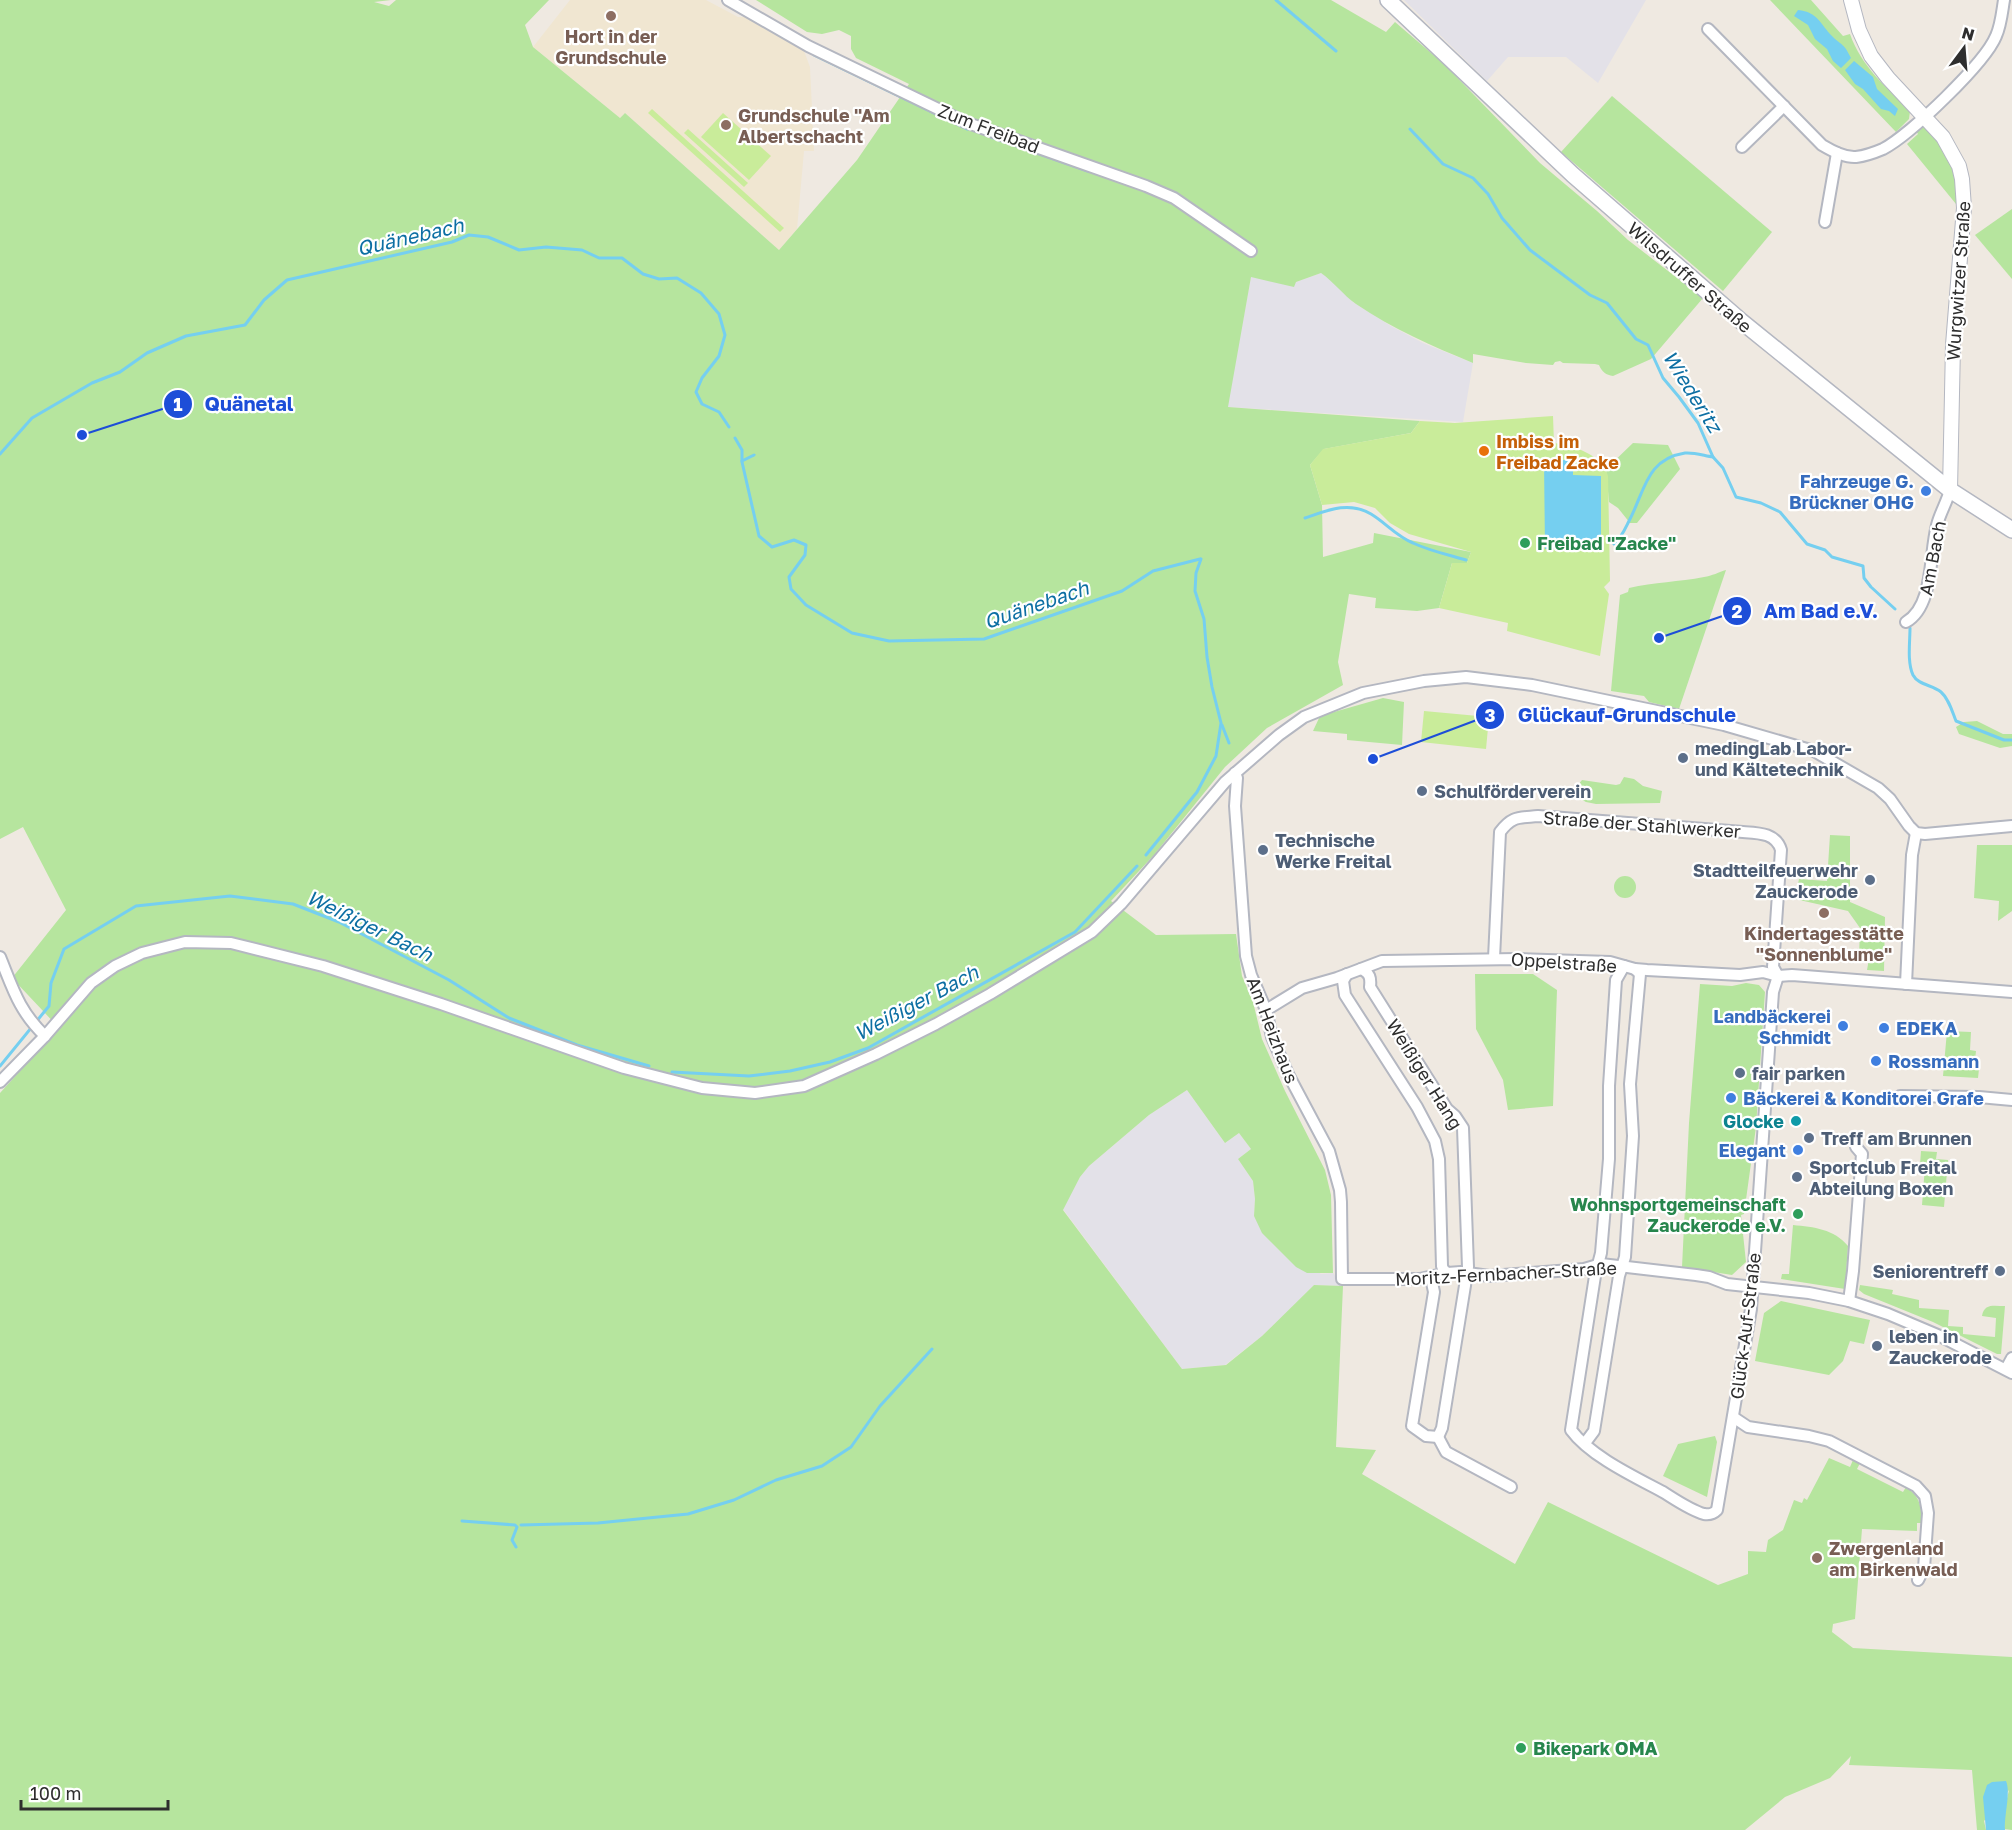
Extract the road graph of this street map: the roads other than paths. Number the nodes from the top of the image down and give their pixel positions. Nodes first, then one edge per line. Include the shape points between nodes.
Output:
1 (728, 0) edge
2 (1388, 0) edge
3 (1851, 0) edge
4 (2004, 0) edge
5 (1708, 29) dead end
6 (1784, 106) junction
7 (1924, 116) junction
8 (1742, 147) dead end
9 (1837, 153) junction
10 (1825, 222) dead end
11 (1251, 250) dead end
12 (1950, 490) junction
13 (2012, 530) edge
14 (1906, 622) dead end
15 (1235, 773) junction
16 (2012, 826) edge
17 (1916, 833) junction
18 (0, 957) edge
19 (1494, 958) junction
20 (1630, 968) junction
21 (1361, 969) junction
22 (1347, 974) junction
23 (1778, 976) junction
24 (1906, 984) junction
25 (2012, 992) edge
26 (1266, 1010) junction
27 (38, 1029) junction
28 (0, 1082) edge
29 (1900, 1096) dead end
30 (2012, 1100) edge
31 (1856, 1147) dead end
32 (1597, 1265) junction
33 (1622, 1265) junction
34 (1448, 1273) junction
35 (1468, 1273) junction
36 (1431, 1278) junction
37 (1342, 1279) joint
38 (1754, 1286) junction
39 (1849, 1301) junction
40 (2012, 1358) edge
41 (2009, 1371) edge
42 (1733, 1417) junction
43 (1432, 1436) junction
44 (1585, 1443) junction
45 (1511, 1487) dead end
46 (1918, 1580) dead end

1 - 11 street, Zum Freibad via 808,46 965,122 1174,198
2 - 12 main road, Wilsdruffer Straße via 1573,175 1741,321
3 - 7 street, Wurgwitzer Straße via 1871,56
4 - 7 street via 1996,36 1986,54
5 - 6 street
6 - 8 street
6 - 9 street via 1822,145
7 - 9 street via 1899,139 1879,150 1856,157
7 - 12 street, Wurgwitzer Straße via 1952,153 1964,189 1953,345
9 - 10 street
12 - 13 main road, Wilsdruffer Straße
12 - 14 street, Am Bach via 1938,519 1924,600
15 - 17 street via 1304,717 1332,704 1393,686 1466,677 1532,685 1724,725 1814,751 1878,788
15 - 26 street, Am Heizhaus via 1246,956
15 - 27 street via 1092,932 936,1024 804,1086 755,1093 702,1088 624,1068 377,982 231,943 185,942 142,953 91,983
16 - 17 street
17 - 24 street
18 - 27 street via 21,1008
19 - 20 street, Oppelstraße via 1610,962
19 - 21 street, Oppelstraße via 1382,961
19 - 23 street, Straße der Stahlwerker via 1500,832 1515,818 1538,816 1743,832 1779,842 1773,967
20 - 23 street, Oppelstraße via 1737,975 1763,972
20 - 32 street via 1617,980 1609,1086 1609,1159
20 - 33 street via 1640,974 1630,1084 1633,1136
21 - 22 street, Oppelstraße
21 - 35 street, Weißiger Hang via 1370,975 1371,987 1447,1109 1463,1128
22 - 26 street, Oppelstraße via 1302,988
22 - 34 street, Weißiger Hang via 1343,981 1345,994 1435,1141 1442,1266
23 - 24 street, Oppelstraße
23 - 38 street, Glück-Auf-Straße via 1773,992
24 - 25 street, Oppelstraße
26 - 37 street, Am Heizhaus via 1272,1037 1288,1074 1333,1162 1341,1196
27 - 28 street via 17,1065
29 - 30 street
31 - 39 street via 1863,1154
32 - 33 street, Moritz-Fernbacher-Straße
32 - 35 street, Moritz-Fernbacher-Straße via 1489,1276
32 - 44 street via 1571,1430
33 - 38 street, Moritz-Fernbacher-Straße
33 - 44 street via 1594,1431
34 - 35 street, Moritz-Fernbacher-Straße
34 - 36 street, Moritz-Fernbacher-Straße
35 - 43 street, Weißiger Hang via 1442,1428
36 - 37 street, Moritz-Fernbacher-Straße
36 - 43 street via 1434,1292 1412,1426
38 - 39 street, Moritz-Fernbacher-Straße
38 - 42 street, Glück-Auf-Straße
39 - 41 street, Moritz-Fernbacher-Straße via 1940,1336
40 - 41 street
42 - 44 street via 1717,1510 1712,1514 1684,1505
42 - 46 street, Glück-Auf-Straße via 1748,1427 1829,1442 1916,1486 1925,1497 1928,1513 1924,1568
43 - 45 street via 1446,1452

